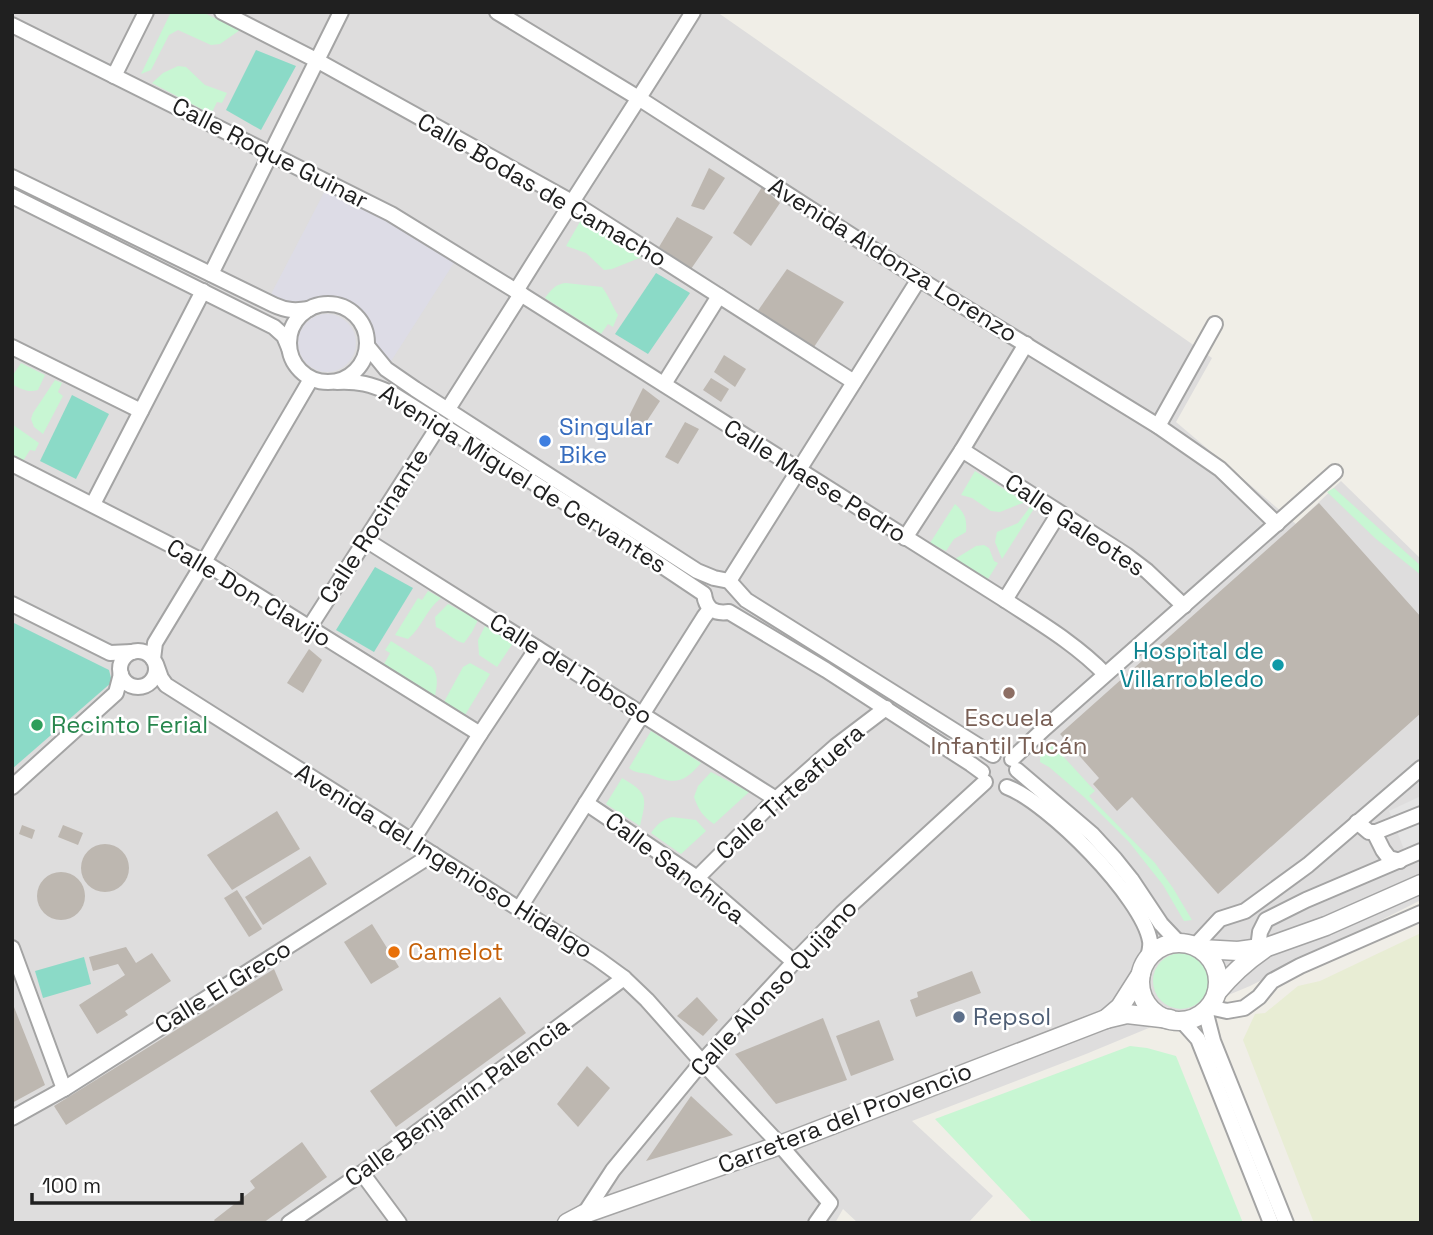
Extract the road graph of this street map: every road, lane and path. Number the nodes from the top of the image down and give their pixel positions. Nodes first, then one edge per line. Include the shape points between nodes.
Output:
1 (146, 12) edge
2 (222, 12) edge
3 (341, 12) edge
4 (498, 12) edge
5 (693, 12) edge
6 (12, 26) edge
7 (318, 61) junction
8 (114, 76) junction
9 (639, 99) junction
10 (272, 154) junction
11 (12, 177) edge
12 (12, 196) edge
13 (572, 202) junction
14 (211, 274) junction
15 (919, 279) junction
16 (203, 291) junction
17 (519, 292) junction
18 (719, 296) junction
19 (309, 309) junction
20 (1215, 324) dead end
21 (1026, 344) junction
22 (368, 347) junction
23 (12, 348) edge
24 (289, 348) junction
25 (311, 379) junction
26 (337, 382) junction
27 (854, 382) junction
28 (664, 384) junction
29 (448, 410) junction
30 (142, 411) junction
31 (440, 424) junction
32 (1158, 426) junction
33 (962, 450) junction
34 (12, 464) edge
35 (798, 470) junction
36 (1335, 472) dead end
37 (93, 505) junction
38 (1059, 513) junction
39 (1277, 524) junction
40 (905, 538) junction
41 (366, 540) junction
42 (204, 562) junction
43 (726, 583) junction
44 (704, 594) junction
45 (1005, 600) junction
46 (12, 604) edge
47 (1184, 606) junction
48 (710, 609) junction
49 (729, 611) junction
50 (309, 628) junction
51 (155, 643) junction
52 (537, 648) junction
53 (135, 652) junction
54 (110, 653) junction
55 (154, 662) junction
56 (121, 671) junction
57 (1105, 674) junction
58 (166, 685) junction
59 (142, 686) junction
60 (116, 693) junction
61 (886, 708) junction
62 (641, 714) junction
63 (480, 734) junction
64 (993, 755) junction
65 (1014, 765) junction
66 (1421, 768) edge
67 (983, 777) junction
68 (12, 787) edge
69 (1007, 787) junction
70 (776, 799) junction
71 (586, 803) junction
72 (1421, 814) edge
73 (1357, 822) junction
74 (1374, 832) junction
75 (412, 841) junction
76 (1421, 851) edge
77 (433, 854) junction
78 (1401, 861) junction
79 (697, 878) junction
80 (1421, 884) edge
81 (519, 909) junction
82 (1421, 913) edge
83 (1191, 946) junction
84 (1262, 947) junction
85 (12, 948) edge
86 (794, 962) junction
87 (1144, 966) junction
88 (17, 977) edge
89 (624, 978) junction
90 (1210, 1003) junction
91 (1106, 1019) junction
92 (1175, 1020) junction
93 (702, 1062) junction
94 (64, 1089) junction
95 (12, 1118) edge
96 (780, 1145) junction
97 (362, 1173) junction
98 (583, 1218) edge
99 (289, 1223) edge
100 (399, 1223) edge
101 (567, 1223) edge
102 (816, 1223) edge
103 (1271, 1223) edge
104 (1286, 1223) edge

1 - 8 street
2 - 7 street, Calle Bodas de Camacho
3 - 7 street
4 - 9 street, Avenida Aldonza Lorenzo
5 - 9 street
6 - 8 street, Calle Roque Guinar
7 - 10 street
7 - 13 street, Calle Bodas de Camacho
8 - 10 street, Calle Roque Guinar
9 - 13 street
9 - 15 street, Avenida Aldonza Lorenzo
10 - 14 street
10 - 17 street, Calle Roque Guinar via 391,214
11 - 14 street
12 - 16 street
13 - 17 street
13 - 18 street, Calle Bodas de Camacho
14 - 19 street via 286,310
15 - 21 street, Avenida Aldonza Lorenzo
15 - 27 street
16 - 24 street via 275,327
16 - 30 street
17 - 28 street, Calle Maese Pedro
17 - 29 street
18 - 27 street, Calle Bodas de Camacho
18 - 28 street
19 - 22 street via 335,304 354,313 367,334
19 - 24 street via 292,328
20 - 32 street
21 - 32 street, Avenida Aldonza Lorenzo
21 - 33 street
22 - 26 street via 358,370
22 - 29 street, Avenida Miguel de Cervantes via 386,369
23 - 30 street
24 - 25 street via 299,369
25 - 26 street
25 - 42 street
26 - 31 street, Avenida Miguel de Cervantes via 373,385
27 - 35 street
28 - 35 street, Calle Maese Pedro
29 - 43 street, Avenida Miguel de Cervantes via 697,571
30 - 37 street
31 - 41 street, Calle Rocinante
31 - 44 street, Avenida Miguel de Cervantes
32 - 39 street, Avenida Aldonza Lorenzo via 1220,469
33 - 38 street, Calle Galeotes
33 - 40 street
34 - 37 street, Calle Don Clavijo
35 - 40 street, Calle Maese Pedro
35 - 43 street
36 - 39 street
37 - 42 street, Calle Don Clavijo
38 - 45 street
38 - 47 street, Calle Galeotes via 1126,555
39 - 47 street
40 - 45 street, Calle Maese Pedro
41 - 50 street, Calle Rocinante
41 - 52 street, Calle del Toboso
42 - 50 street, Calle Don Clavijo
42 - 51 street
43 - 44 street via 707,586
43 - 49 street via 737,599
43 - 64 street, Avenida Miguel de Cervantes
44 - 48 street
45 - 57 street, Calle Maese Pedro via 1087,655
46 - 54 street
47 - 57 street
48 - 49 street
48 - 62 street
49 - 61 street
50 - 63 street, Calle Don Clavijo
51 - 53 street
51 - 55 street
52 - 62 street, Calle del Toboso
52 - 63 street
53 - 54 street
53 - 55 street via 149,654
53 - 56 street via 124,658
54 - 56 street
55 - 58 street
55 - 59 street via 155,676
56 - 59 street via 127,683
56 - 60 street
57 - 65 street via 1045,728
58 - 59 street, Avenida del Ingenioso Hidalgo
58 - 75 street, Avenida del Ingenioso Hidalgo
59 - 60 street, Avenida del Ingenioso Hidalgo
60 - 68 street
61 - 67 street via 971,764
61 - 70 street, Calle Tirteafuera
62 - 70 street, Calle del Toboso
62 - 71 street
63 - 75 street
64 - 65 street via 1003,754
64 - 67 street via 984,762
65 - 69 street via 1014,780
65 - 83 street via 1108,850 1161,924
66 - 73 street
67 - 69 street via 996,788
67 - 86 street, Calle Alonso Quijano
69 - 87 street via 1049,814 1121,889 1137,911 1150,943
70 - 79 street, Calle Tirteafuera
71 - 79 street, Calle Sanchica
71 - 81 street
72 - 74 street
73 - 74 street
73 - 83 street via 1286,883 1245,911 1220,919
74 - 78 street via 1389,858
75 - 77 street, Avenida del Ingenioso Hidalgo
76 - 78 street
77 - 81 street, Avenida del Ingenioso Hidalgo
77 - 94 street, Calle El Greco
78 - 84 street via 1266,920 1260,932
79 - 86 street, Calle Sanchica
80 - 84 street via 1326,926
81 - 89 street, Avenida del Ingenioso Hidalgo
82 - 90 street via 1272,981 1244,1008 1227,1011
83 - 84 street via 1238,951
83 - 87 street via 1160,947
83 - 90 street via 1210,958 1216,971 1218,982
84 - 90 street via 1230,975
85 - 88 street
86 - 93 street, Calle Alonso Quijano
87 - 91 street, Carretera del Provencio via 1120,1007
87 - 92 street via 1142,994 1148,1005
88 - 94 street
89 - 93 street, Avenida del Ingenioso Hidalgo
89 - 97 street, Calle Benjamín Palencia
90 - 92 street via 1198,1016
90 - 104 street via 1213,1041
91 - 92 street, Carretera del Provencio via 1127,1014
91 - 96 street, Carretera del Provencio
92 - 103 street via 1198,1039
93 - 96 street, Avenida del Ingenioso Hidalgo
93 - 98 street, Calle Alonso Quijano via 612,1170
94 - 95 street, Calle El Greco
96 - 98 street, Carretera del Provencio
96 - 102 street, Avenida del Ingenioso Hidalgo via 830,1203
97 - 99 street, Calle Benjamín Palencia
97 - 100 street
98 - 101 street, Carretera del Provencio

